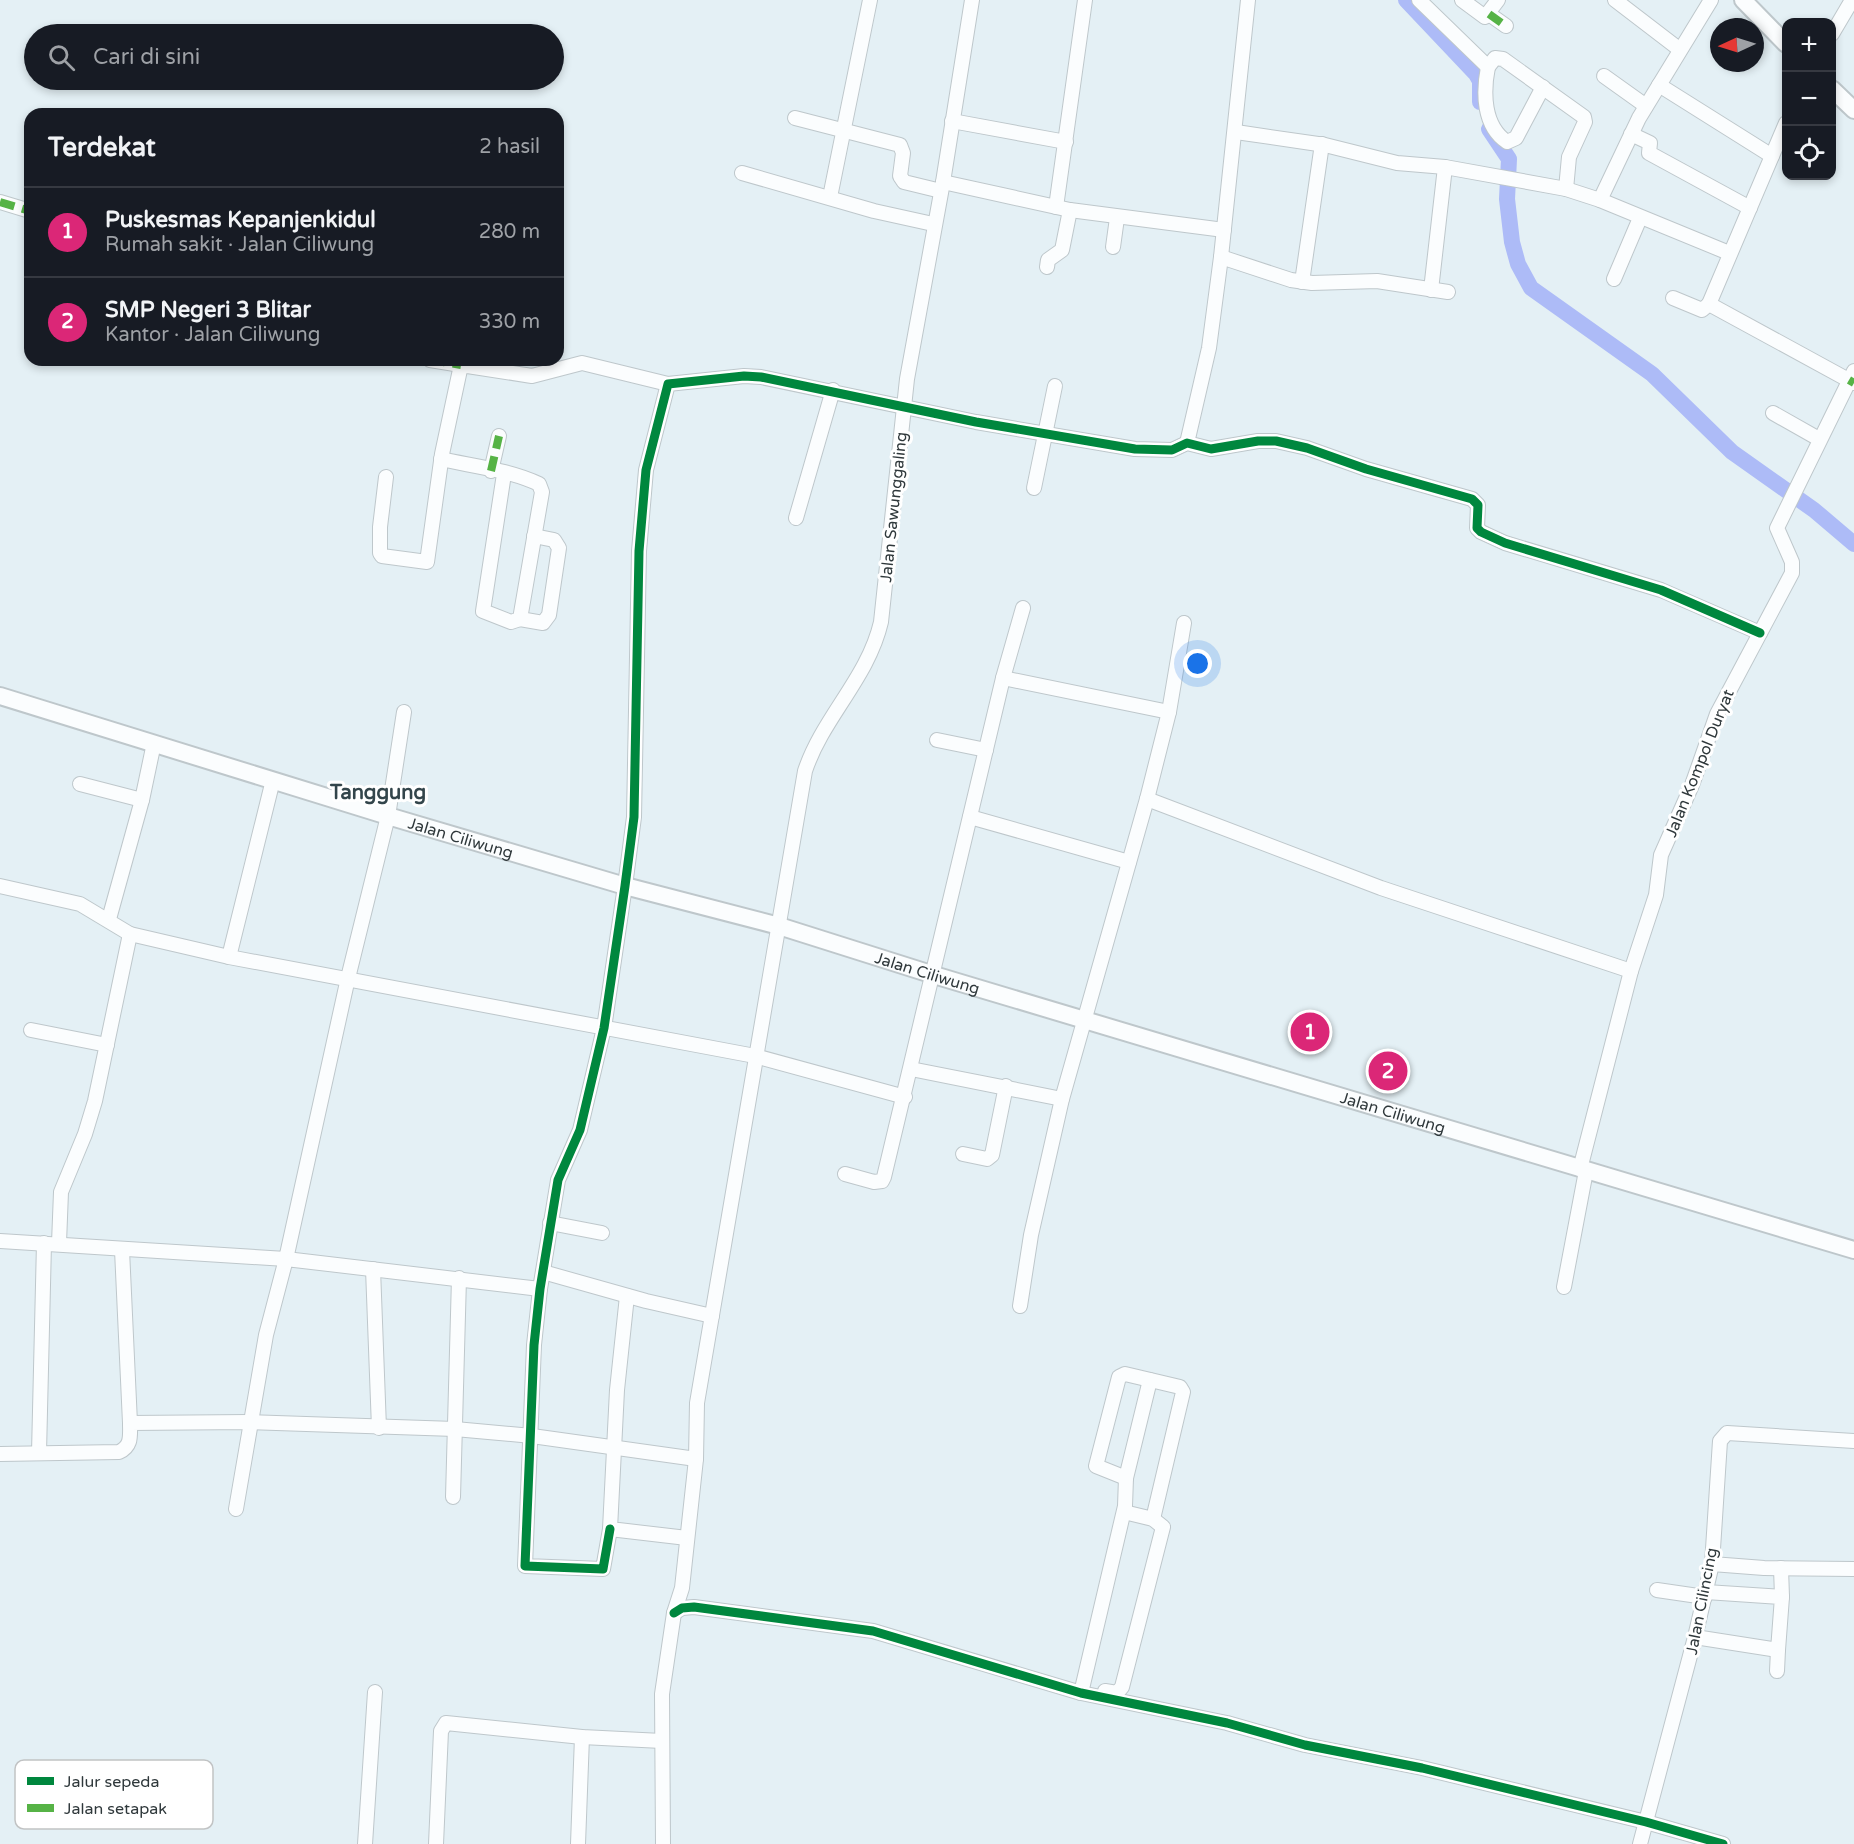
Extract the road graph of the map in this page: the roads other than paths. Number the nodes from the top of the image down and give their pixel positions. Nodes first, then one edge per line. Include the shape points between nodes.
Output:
1 (870, 0) edge
2 (972, 0) edge
3 (1085, 0) edge
4 (1248, 0) edge
5 (1419, 0) edge
6 (1462, 0) edge
7 (1498, 0) edge
8 (1615, 0) edge
9 (1711, 0) edge
10 (1743, 0) edge
11 (1852, 0) edge
12 (1759, 6) edge
13 (1489, 14) junction
14 (1506, 26) dead end
15 (1836, 27) edge
16 (1782, 38) edge
17 (1679, 49) junction
18 (1488, 67) junction
19 (1604, 76) dead end
20 (1659, 85) junction
21 (1543, 87) junction
22 (1836, 93) edge
23 (1646, 106) junction
24 (1854, 110) edge
25 (795, 118) dead end
26 (952, 121) junction
27 (1785, 126) edge
28 (844, 131) junction
29 (1236, 132) junction
30 (1631, 134) junction
31 (1066, 142) junction
32 (1322, 144) junction
33 (1772, 156) junction
34 (1445, 167) junction
35 (742, 173) dead end
36 (942, 187) junction
37 (1566, 189) junction
38 (830, 197) junction
39 (1600, 200) junction
40 (0, 202) edge
41 (1750, 208) junction
42 (24, 209) edge
43 (1063, 209) junction
44 (1117, 218) junction
45 (1640, 218) junction
46 (933, 224) junction
47 (1224, 230) junction
48 (1113, 248) dead end
49 (1729, 253) junction
50 (1221, 257) junction
51 (1047, 267) dead end
52 (1614, 279) dead end
53 (1302, 282) junction
54 (1431, 290) junction
55 (1448, 292) dead end
56 (1673, 298) dead end
57 (1709, 304) junction
58 (461, 366) edge
59 (467, 366) edge
60 (1852, 378) edge
61 (668, 384) junction
62 (1055, 386) dead end
63 (833, 390) junction
64 (904, 407) junction
65 (1773, 413) dead end
66 (1046, 435) junction
67 (500, 436) dead end
68 (1819, 439) junction
69 (1187, 443) junction
70 (441, 459) junction
71 (497, 472) junction
72 (386, 477) dead end
73 (1034, 488) dead end
74 (796, 518) dead end
75 (534, 536) junction
76 (1023, 608) dead end
77 (520, 620) junction
78 (1184, 622) dead end
79 (1760, 633) junction
80 (1003, 678) junction
81 (0, 696) edge
82 (404, 712) dead end
83 (1169, 712) junction
84 (937, 740) dead end
85 (154, 743) junction
86 (986, 750) junction
87 (273, 780) junction
88 (80, 784) dead end
89 (1147, 799) junction
90 (142, 800) junction
91 (388, 816) junction
92 (970, 818) junction
93 (1129, 862) junction
94 (0, 886) edge
95 (625, 886) junction
96 (109, 919) junction
97 (779, 926) junction
98 (130, 934) junction
99 (229, 957) junction
100 (1630, 971) junction
101 (934, 975) junction
102 (348, 978) junction
103 (1083, 1019) junction
104 (604, 1028) junction
105 (31, 1030) dead end
106 (107, 1046) junction
107 (755, 1056) junction
108 (911, 1069) junction
109 (1006, 1086) junction
110 (904, 1097) junction
111 (1062, 1099) junction
112 (963, 1154) dead end
113 (1583, 1170) junction
114 (845, 1174) dead end
115 (550, 1223) junction
116 (603, 1233) dead end
117 (0, 1241) edge
118 (44, 1243) junction
119 (58, 1243) junction
120 (122, 1250) junction
121 (1854, 1250) edge
122 (286, 1259) junction
123 (373, 1269) junction
124 (543, 1272) junction
125 (459, 1278) junction
126 (1564, 1287) dead end
127 (540, 1289) junction
128 (627, 1296) junction
129 (1020, 1306) dead end
130 (712, 1316) junction
131 (1150, 1380) junction
132 (249, 1422) junction
133 (130, 1423) junction
134 (379, 1428) junction
135 (455, 1430) junction
136 (532, 1436) junction
137 (1854, 1441) edge
138 (614, 1447) junction
139 (39, 1453) junction
140 (0, 1454) edge
141 (696, 1459) junction
142 (1126, 1478) junction
143 (453, 1497) dead end
144 (1125, 1508) junction
145 (236, 1509) dead end
146 (1155, 1516) junction
147 (610, 1529) junction
148 (687, 1538) junction
149 (1712, 1564) junction
150 (1781, 1568) junction
151 (1854, 1569) edge
152 (682, 1588) junction
153 (1657, 1590) dead end
154 (1705, 1595) junction
155 (1782, 1597) junction
156 (694, 1607) junction
157 (674, 1614) junction
158 (1695, 1637) junction
159 (1778, 1650) junction
160 (1777, 1671) dead end
161 (1081, 1689) junction
162 (375, 1692) dead end
163 (582, 1737) junction
164 (662, 1741) junction
165 (1646, 1822) junction
166 (366, 1844) edge
167 (436, 1844) edge
168 (578, 1844) edge
169 (663, 1844) edge
170 (1640, 1844) edge
171 (1723, 1844) edge

1 - 28 street
2 - 26 street, Jalan Sawunggaling
3 - 31 street
4 - 29 street
5 - 18 street
6 - 13 street via 1485,17
7 - 13 street
8 - 17 street
9 - 17 street
10 - 12 main road
11 - 15 street
12 - 16 main road
13 - 14 street
17 - 20 street
18 - 21 street via 1500,58
18 - 21 street via 1486,108 1495,128 1508,142 1516,138
19 - 23 street
20 - 23 street
20 - 33 street
21 - 37 street via 1585,118 1569,157
22 - 24 main road
23 - 30 street
25 - 28 street
26 - 31 street
26 - 36 street, Jalan Sawunggaling
27 - 33 street
28 - 36 street via 900,145 900,176 904,182
28 - 38 street
29 - 32 street
29 - 47 street
30 - 39 street
30 - 41 street via 1650,143 1649,153
31 - 43 street
32 - 34 street via 1397,163
32 - 53 street
33 - 41 street
34 - 37 street
34 - 54 street
35 - 38 street
36 - 43 street
36 - 46 street, Jalan Sawunggaling
37 - 39 street
38 - 46 street
39 - 45 street
40 - 42 street
41 - 49 street
43 - 44 street
43 - 51 street via 1062,250 1048,260
44 - 47 street
44 - 48 street
45 - 49 street
45 - 52 street
46 - 64 street, Jalan Sawunggaling
47 - 50 street
49 - 57 street
50 - 53 street
50 - 69 street via 1209,348
53 - 54 street via 1377,281
54 - 55 street
56 - 57 street via 1702,309
57 - 60 street
58 - 70 street
59 - 61 street via 532,376 582,363
60 - 68 street, Jalan Kompol Duryat
61 - 63 street via 744,376
61 - 95 street via 646,470 639,551 634,817
62 - 66 street
63 - 64 street
63 - 74 street
64 - 66 street
64 - 97 street, Jalan Sawunggaling via 883,606 870,657 831,719 805,771
65 - 68 street
66 - 69 street via 1135,449 1172,450
66 - 73 street
67 - 71 street
68 - 79 street, Jalan Kompol Duryat via 1779,521 1778,534 1794,567
69 - 79 street via 1211,449 1276,441 1472,500 1478,505 1477,528 1481,532 1505,543 1661,590
70 - 71 street
70 - 72 street via 427,562 380,553
71 - 75 street via 539,484 542,492
71 - 77 street via 483,610 512,622
75 - 77 street
75 - 77 street via 554,540 559,548 549,615 543,623
76 - 80 street
78 - 83 street
79 - 100 street, Jalan Kompol Duryat via 1717,714 1661,855 1654,901
80 - 83 street
80 - 86 street
81 - 85 main road, Jalan Ciliwung
82 - 91 street
83 - 89 street
84 - 86 street
85 - 87 main road, Jalan Ciliwung
85 - 90 street
86 - 92 street
87 - 91 main road, Jalan Ciliwung
87 - 99 street
88 - 90 street
89 - 93 street
89 - 100 street via 1381,888
90 - 96 street
91 - 95 main road, Jalan Ciliwung
91 - 102 street
92 - 93 street
92 - 101 street
93 - 103 street
94 - 96 street via 80,904
95 - 97 main road, Jalan Ciliwung
95 - 104 street
96 - 98 street
97 - 101 main road, Jalan Ciliwung
97 - 107 street, Jalan Sawunggaling
98 - 99 street
98 - 106 street
99 - 102 street
100 - 113 street, Jalan Kompol Duryat
101 - 103 main road, Jalan Ciliwung
101 - 108 street
102 - 104 street
102 - 122 street
103 - 111 street
103 - 113 main road, Jalan Ciliwung
104 - 107 street
104 - 115 street via 580,1130 558,1180
105 - 106 street
106 - 119 street via 85,1134 61,1192
107 - 110 street
107 - 130 street, Jalan Sawunggaling
108 - 109 street
108 - 110 street
109 - 111 street
109 - 112 street via 992,1155 987,1159
110 - 114 street via 882,1181
111 - 129 street via 1031,1235
113 - 121 main road, Jalan Ciliwung
113 - 126 street, Jalan Kompol Duryat
115 - 116 street
115 - 124 street
117 - 118 street
118 - 119 street
118 - 139 street
119 - 120 street
120 - 122 street
120 - 133 street
122 - 123 street
122 - 132 street
123 - 125 street
123 - 134 street
124 - 127 street
124 - 128 street
125 - 127 street
125 - 135 street
127 - 136 street
128 - 130 street
128 - 138 street
130 - 141 street, Jalan Sawunggaling via 697,1403
131 - 142 street
131 - 142 street via 1125,1374 1119,1377 1096,1466
131 - 146 street via 1180,1387 1183,1392
132 - 133 street
132 - 134 street
132 - 145 street
133 - 139 street via 130,1442 127,1449 119,1452
134 - 135 street
135 - 136 street
135 - 143 street
136 - 138 street
136 - 147 street via 525,1566 603,1569
137 - 149 street, Jalan Cilincing via 1722,1435
138 - 141 street
138 - 147 street
139 - 140 street
141 - 148 street, Jalan Sawunggaling
142 - 144 street
144 - 146 street
144 - 161 street
146 - 161 street via 1163,1527 1122,1687 1117,1693
147 - 148 street
148 - 152 street, Jalan Sawunggaling
149 - 150 street
149 - 154 street, Jalan Cilincing
150 - 151 street
150 - 155 street
152 - 156 street
152 - 157 street, Jalan Sawunggaling
153 - 154 street
154 - 155 street
154 - 158 street, Jalan Cilincing
155 - 159 street
156 - 157 street via 682,1608
156 - 161 street via 873,1630
157 - 164 street, Jalan Sawunggaling via 662,1694
158 - 159 street
158 - 165 street, Jalan Cilincing
159 - 160 street
161 - 165 street via 1305,1745 1422,1767
162 - 166 street
163 - 164 street
163 - 167 street via 449,1722 443,1725
163 - 168 street
164 - 169 street, Jalan Sawunggaling
165 - 170 street, Jalan Cilincing
165 - 171 street

